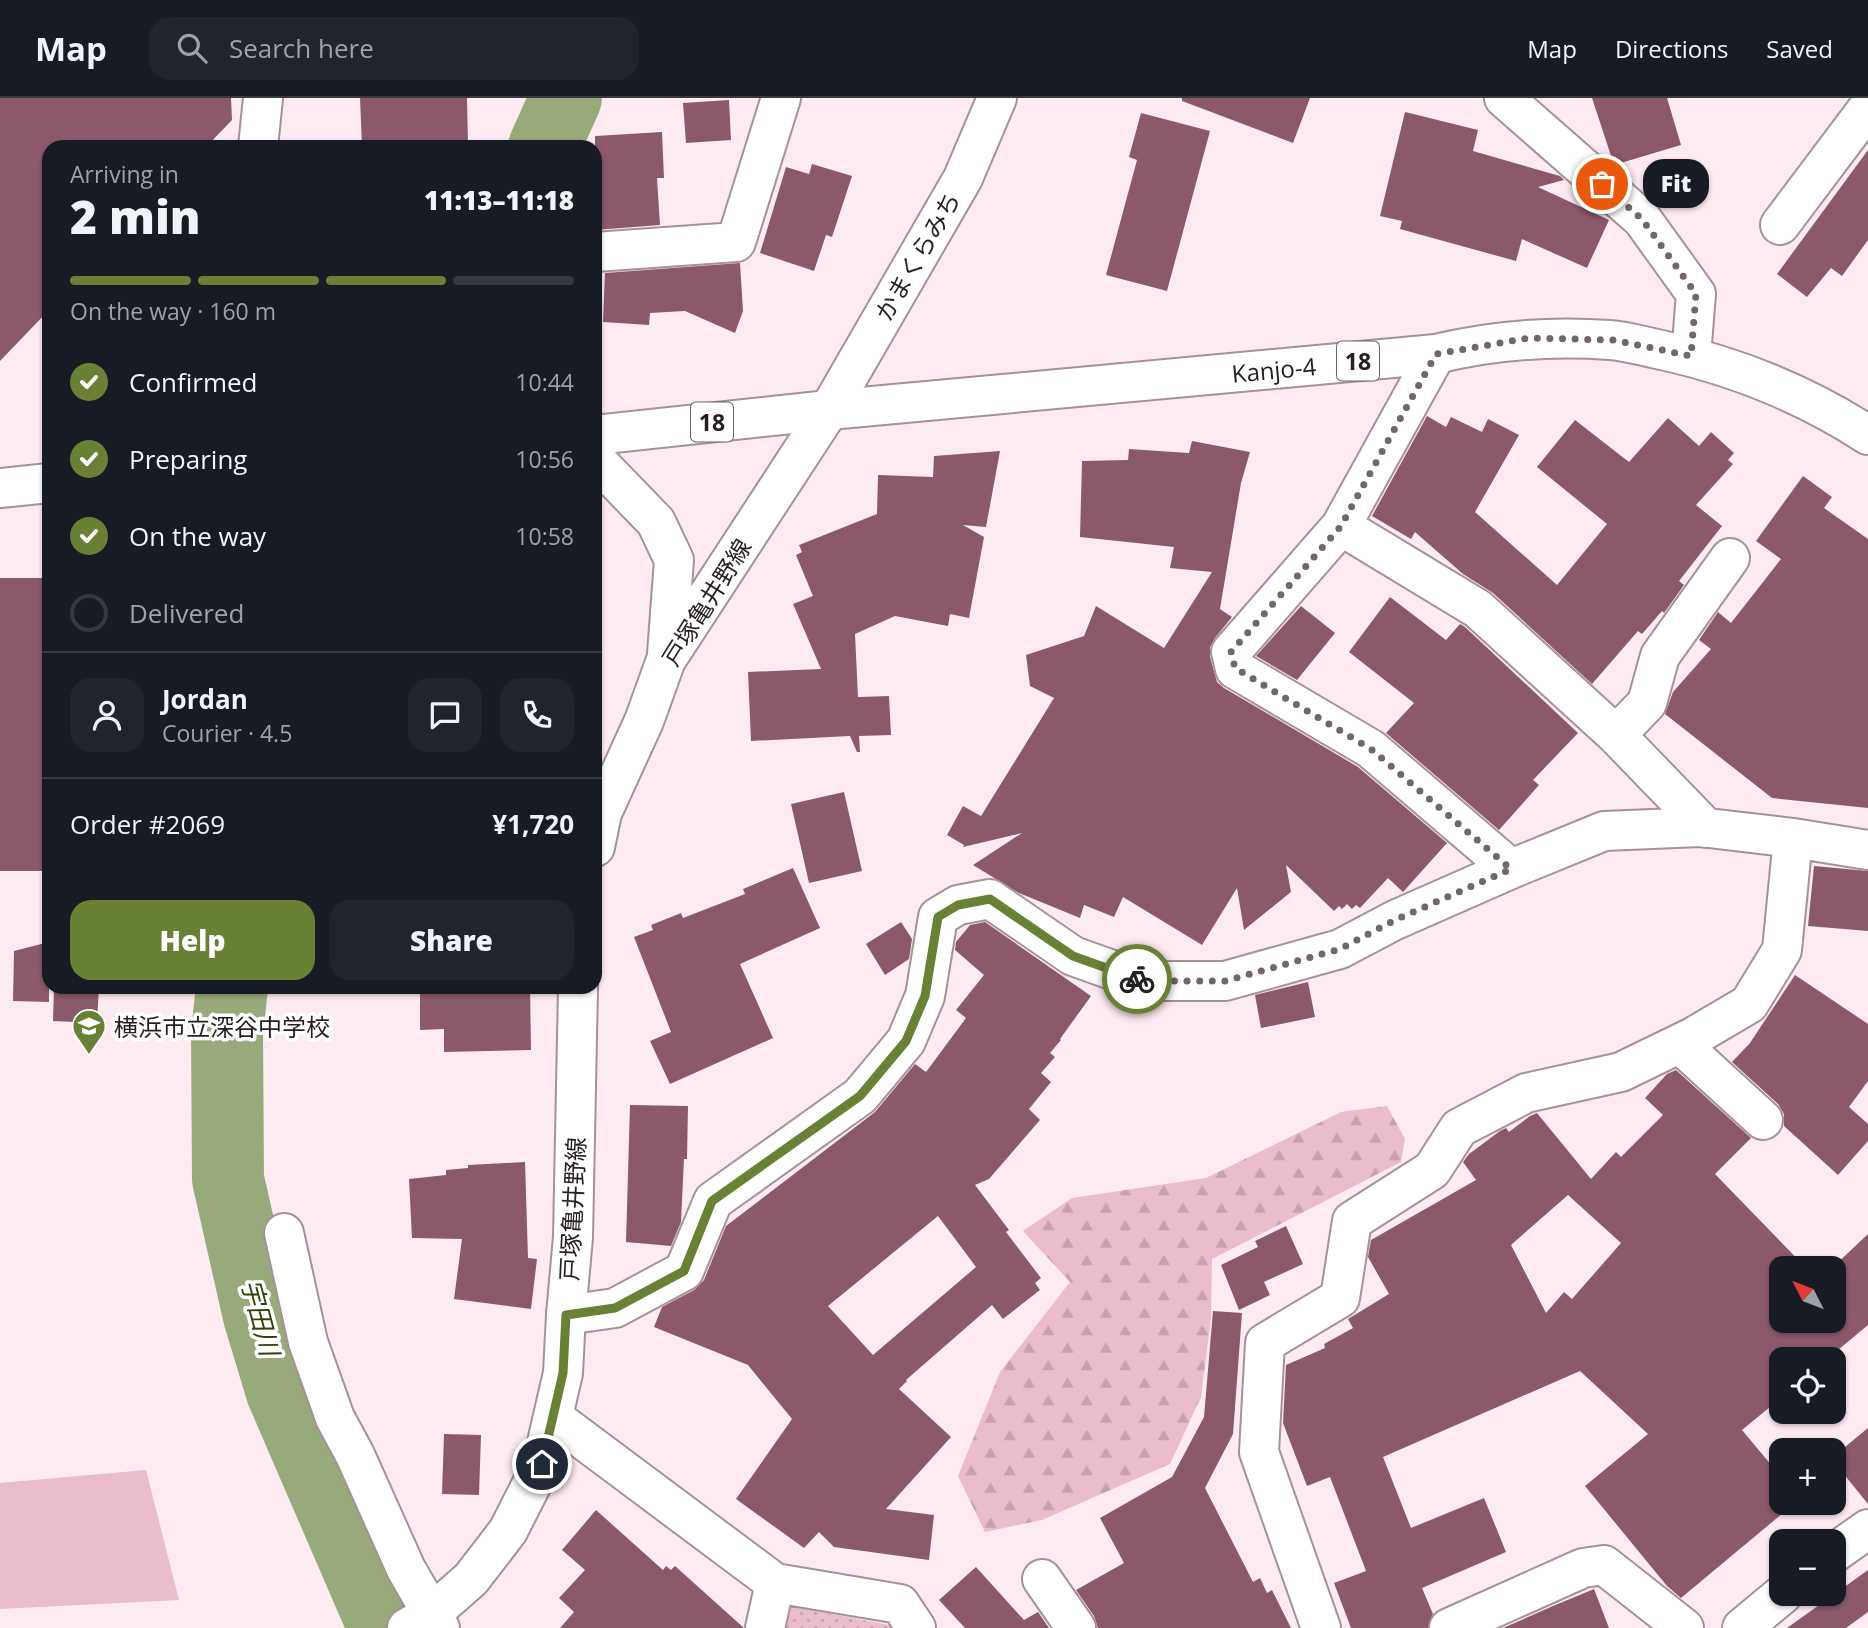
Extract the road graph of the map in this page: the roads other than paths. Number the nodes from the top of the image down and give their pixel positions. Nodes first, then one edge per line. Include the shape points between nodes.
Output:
1 (263, 98) edge
2 (781, 98) edge
3 (997, 98) edge
4 (1504, 98) edge
5 (1868, 108) edge
6 (259, 140) edge
7 (1780, 225) dead end
8 (602, 252) edge
9 (1436, 354) junction
10 (1691, 356) junction
11 (829, 410) junction
12 (602, 434) edge
13 (1868, 435) edge
14 (602, 465) edge
15 (42, 485) edge
16 (0, 488) edge
17 (1341, 526) junction
18 (1730, 558) dead end
19 (666, 660) junction
20 (1616, 735) junction
21 (602, 813) edge
22 (1706, 828) junction
23 (1793, 838) junction
24 (1868, 850) edge
25 (1511, 869) junction
26 (578, 994) edge
27 (1680, 1044) junction
28 (1763, 1120) dead end
29 (284, 1233) dead end
30 (566, 1315) junction
31 (554, 1418) junction
32 (1868, 1530) edge
33 (1846, 1545) edge
34 (1042, 1579) dead end
35 (775, 1583) junction
36 (1769, 1606) edge
37 (426, 1623) edge
38 (765, 1628) edge
39 (916, 1628) edge
40 (1076, 1628) edge
41 (1321, 1628) edge
42 (1448, 1628) edge
43 (1684, 1628) edge
44 (1742, 1628) edge

1 - 6 street
2 - 8 street via 736,242
3 - 11 street, かまくらみち via 963,178
4 - 10 street via 1642,219 1696,294
5 - 7 street
9 - 10 street, Kanjo-4 / 18 via 1529,338 1613,340
9 - 11 street, Kanjo-4 / 18
9 - 17 street
10 - 13 street, Kanjo-4 / 18 via 1760,378
11 - 12 street, 18
11 - 19 street, 戸塚亀井野線
14 - 19 street via 656,522 674,560
15 - 16 street
17 - 20 street via 1478,609
17 - 25 street via 1231,652 1235,668 1371,749
18 - 20 street via 1660,656 1647,703
19 - 21 street, 戸塚亀井野線
20 - 22 street
22 - 23 street
22 - 25 street via 1604,831
23 - 24 street
23 - 27 street via 1782,950 1749,1004
25 - 30 street via 1340,949 1225,981 1143,981 1073,956 990,899 958,905 938,917 925,996 906,1041 860,1096 712,1201 684,1271 615,1308
26 - 30 street, 戸塚亀井野線 via 573,1223
27 - 28 street
27 - 41 street via 1621,1072 1525,1093 1459,1128 1432,1170 1352,1221 1340,1298 1265,1343 1259,1452
29 - 37 street via 308,1342 335,1418 355,1454
30 - 31 street, 戸塚亀井野線 via 563,1373
31 - 35 street
31 - 37 street, 戸塚亀井野線 via 542,1464 508,1531 471,1579
32 - 33 street
34 - 40 street
35 - 38 street
35 - 39 street via 901,1604
36 - 44 street
42 - 43 street via 1583,1568 1604,1564

